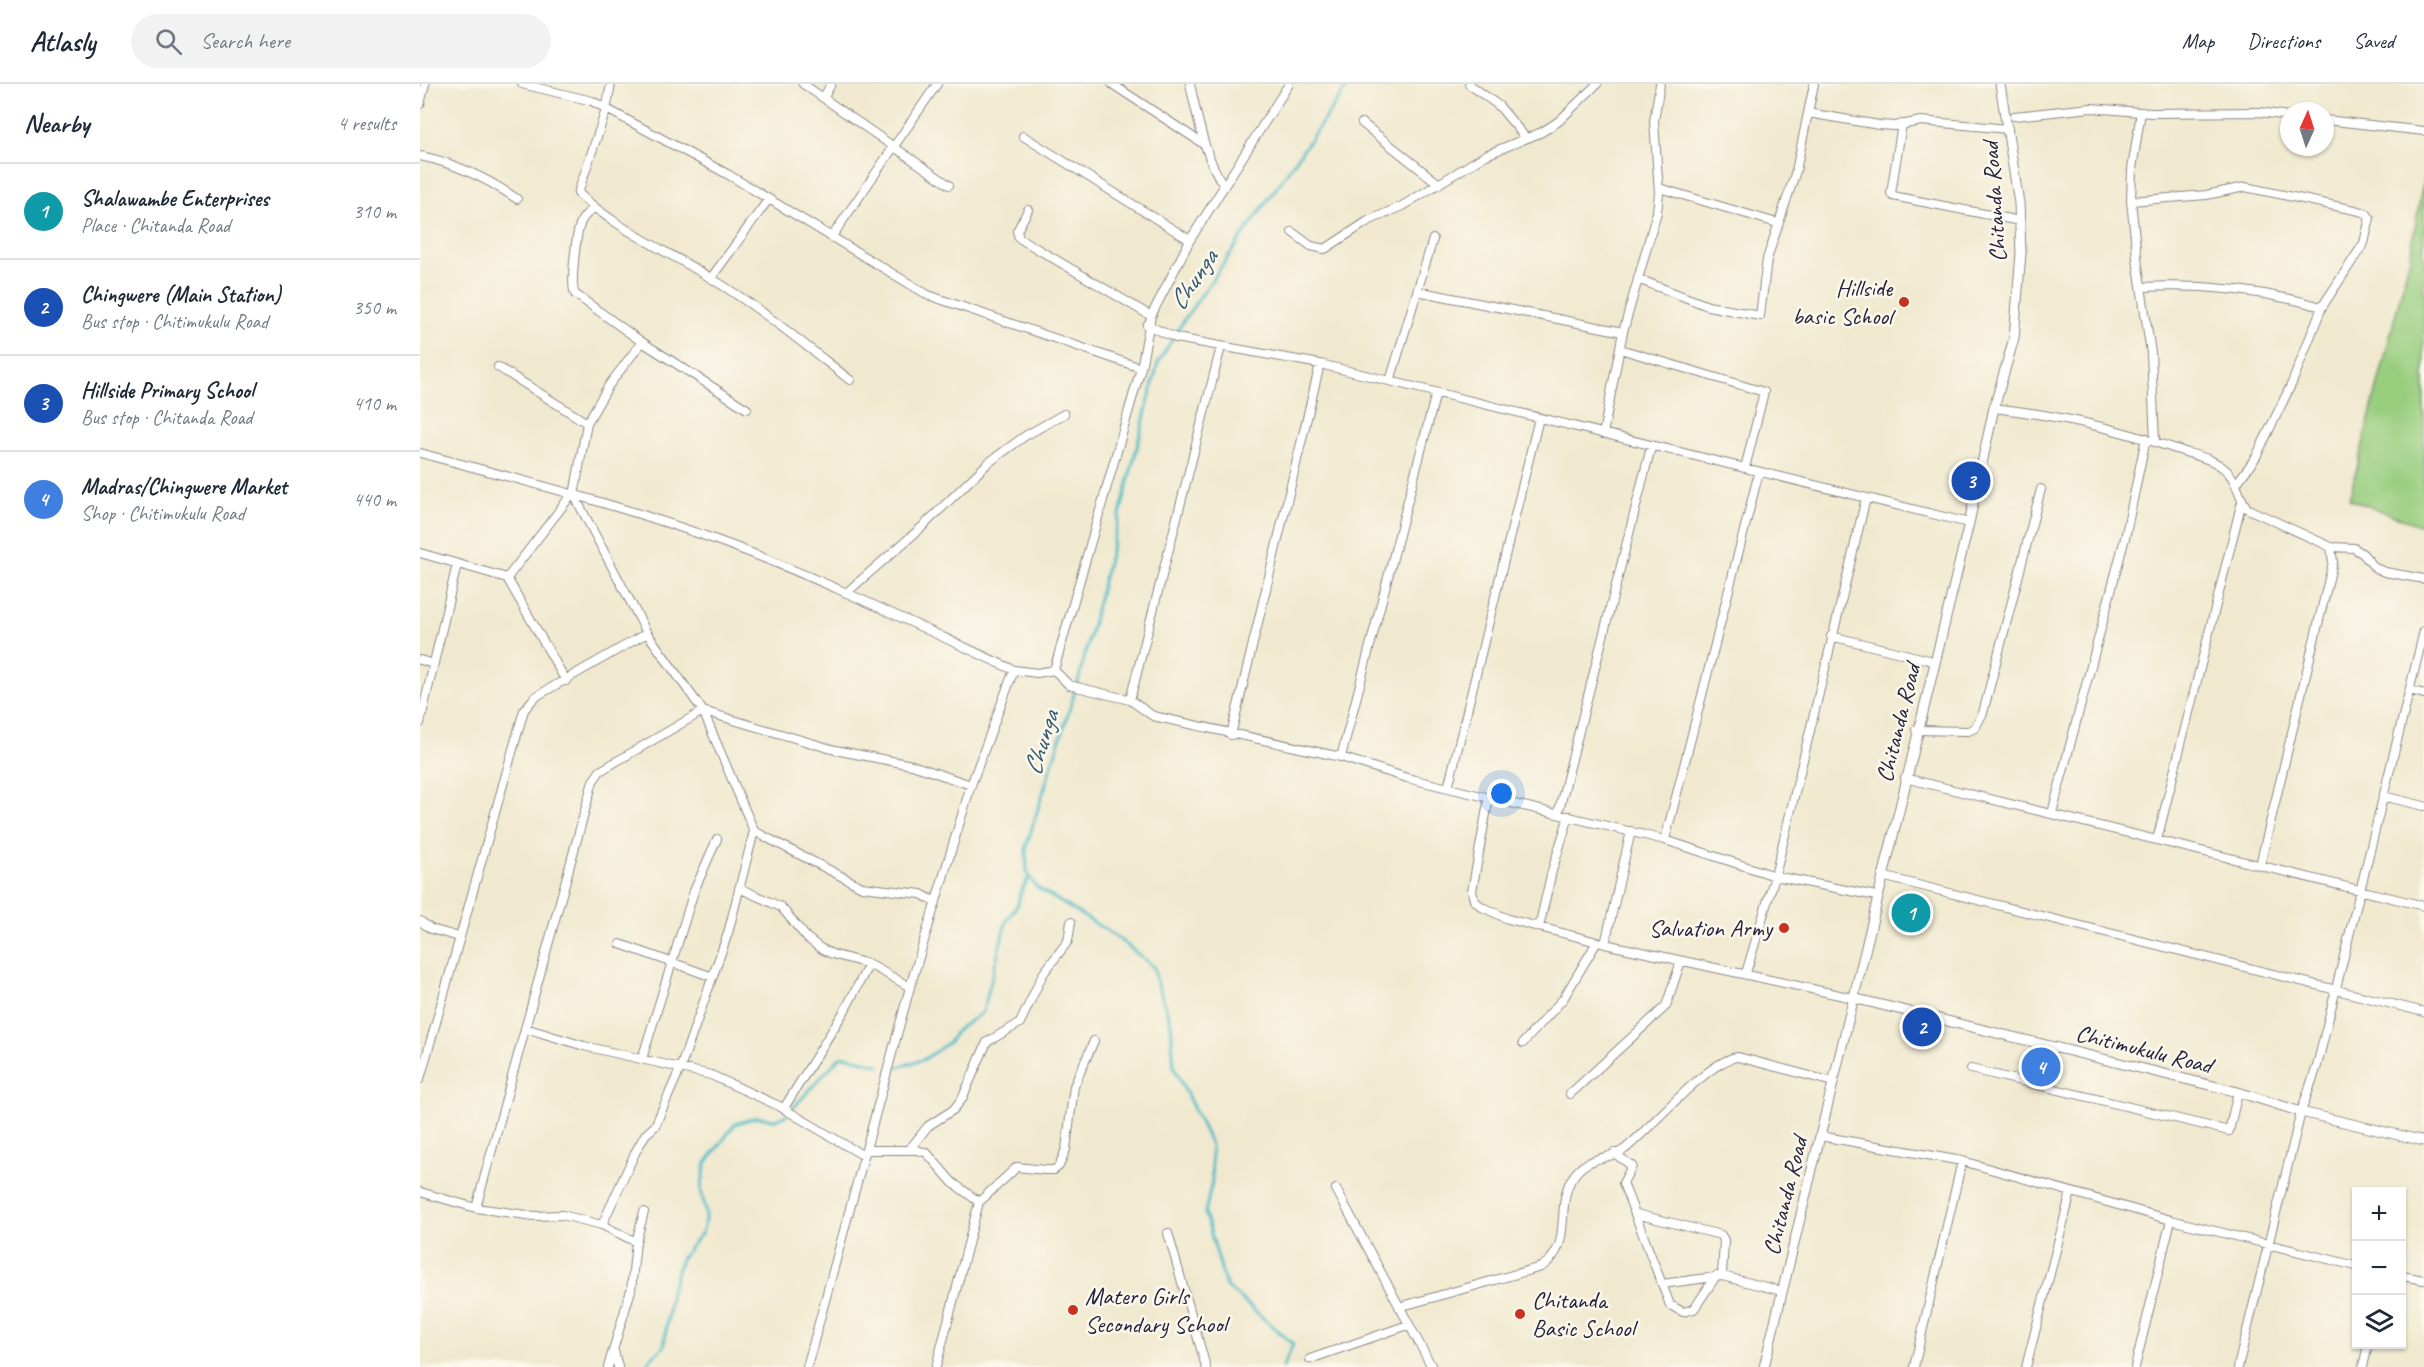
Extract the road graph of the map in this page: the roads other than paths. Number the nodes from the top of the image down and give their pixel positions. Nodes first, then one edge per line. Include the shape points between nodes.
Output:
1 (425, 84) edge
2 (522, 84) edge
3 (611, 84) edge
4 (803, 84) edge
5 (831, 84) edge
6 (937, 84) edge
7 (1112, 84) edge
8 (1190, 84) edge
9 (1289, 84) edge
10 (1469, 84) edge
11 (1595, 84) edge
12 (1660, 84) edge
13 (1814, 84) edge
14 (2000, 84) edge
15 (824, 96) junction
16 (420, 104) edge
17 (606, 110) junction
18 (2141, 112) junction
19 (1808, 113) junction
20 (2280, 115) edge
21 (2014, 116) dead end
22 (2334, 121) edge
23 (1362, 123) dead end
24 (1902, 124) junction
25 (2008, 129) junction
26 (2424, 131) edge
27 (1023, 136) dead end
28 (1525, 137) junction
29 (1205, 145) junction
30 (895, 147) junction
31 (420, 156) edge
32 (1439, 184) junction
33 (949, 185) dead end
34 (1224, 186) junction
35 (1659, 188) junction
36 (518, 199) dead end
37 (768, 200) junction
38 (2131, 201) junction
39 (594, 208) junction
40 (1028, 210) dead end
41 (2020, 221) junction
42 (1777, 223) junction
43 (1292, 232) dead end
44 (833, 236) junction
45 (1433, 239) dead end
46 (1190, 240) junction
47 (711, 278) junction
48 (1638, 279) junction
49 (2142, 287) junction
50 (1417, 291) junction
51 (2322, 307) junction
52 (1151, 316) junction
53 (1147, 326) junction
54 (1623, 332) junction
55 (642, 342) junction
56 (1221, 346) junction
57 (1620, 349) junction
58 (1320, 364) junction
59 (498, 367) dead end
60 (1141, 368) junction
61 (850, 380) dead end
62 (1389, 381) junction
63 (1436, 393) junction
64 (1994, 408) junction
65 (747, 409) dead end
66 (1064, 414) dead end
67 (1539, 418) junction
68 (587, 423) junction
69 (1603, 434) junction
70 (2146, 438) junction
71 (2155, 442) junction
72 (1651, 447) junction
73 (420, 453) edge
74 (1745, 468) junction
75 (1759, 472) junction
76 (2237, 483) junction
77 (2041, 489) dead end
78 (573, 495) junction
79 (1866, 498) junction
80 (2242, 501) junction
81 (1969, 523) junction
82 (2331, 546) junction
83 (420, 553) edge
84 (457, 564) junction
85 (507, 578) junction
86 (2424, 579) edge
87 (846, 593) junction
88 (2424, 631) edge
89 (647, 633) junction
90 (1831, 636) junction
91 (420, 660) edge
92 (1933, 661) junction
93 (434, 664) junction
94 (1014, 670) junction
95 (1054, 670) junction
96 (566, 681) junction
97 (2409, 690) junction
98 (2424, 694) edge
99 (1130, 700) junction
100 (703, 711) junction
101 (420, 723) edge
102 (1917, 730) junction
103 (1231, 735) junction
104 (1341, 757) junction
105 (1905, 778) junction
106 (971, 785) junction
107 (1448, 788) junction
108 (2383, 796) junction
109 (1489, 797) junction
110 (2424, 806) edge
111 (2052, 813) junction
112 (1558, 814) junction
113 (1569, 816) junction
114 (754, 831) junction
115 (1631, 831) junction
116 (717, 839) dead end
117 (1665, 840) junction
118 (2157, 840) junction
119 (2260, 865) junction
120 (1774, 876) junction
121 (1882, 876) junction
122 (739, 888) junction
123 (2360, 889) junction
124 (1876, 896) junction
125 (936, 902) junction
126 (2424, 906) edge
127 (420, 921) edge
128 (1071, 922) dead end
129 (1539, 927) junction
130 (459, 937) junction
131 (1601, 943) junction
132 (620, 944) dead end
133 (671, 961) junction
134 (1681, 961) junction
135 (869, 964) junction
136 (1746, 973) junction
137 (713, 977) junction
138 (910, 987) junction
139 (2335, 991) junction
140 (1853, 998) junction
141 (2424, 1012) edge
142 (525, 1028) junction
143 (1094, 1041) dead end
144 (1523, 1043) dead end
145 (642, 1059) junction
146 (680, 1069) junction
147 (1971, 1069) dead end
148 (420, 1078) edge
149 (1833, 1082) junction
150 (2238, 1092) junction
151 (1570, 1094) dead end
152 (783, 1108) junction
153 (2301, 1112) junction
154 (1820, 1136) junction
155 (2424, 1141) edge
156 (909, 1150) junction
157 (865, 1153) junction
158 (1614, 1153) junction
159 (1962, 1161) junction
160 (1336, 1189) dead end
161 (420, 1192) edge
162 (2071, 1192) junction
163 (979, 1202) junction
164 (476, 1208) junction
165 (644, 1212) dead end
166 (1636, 1214) junction
167 (2171, 1220) junction
168 (602, 1225) junction
169 (1168, 1233) dead end
170 (636, 1242) junction
171 (2268, 1243) junction
172 (2352, 1265) edge
173 (1719, 1276) junction
174 (2406, 1277) edge
175 (2424, 1280) edge
176 (1662, 1284) junction
177 (1782, 1291) junction
178 (1399, 1307) junction
179 (1408, 1324) junction
180 (2367, 1349) edge
181 (613, 1350) junction
182 (1311, 1359) dead end
183 (608, 1367) edge
184 (618, 1367) edge
185 (807, 1367) edge
186 (936, 1367) edge
187 (1206, 1367) edge
188 (1432, 1367) edge
189 (1764, 1367) edge
190 (1914, 1367) edge
191 (2026, 1367) edge
192 (2135, 1367) edge
193 (2238, 1367) edge
194 (2362, 1367) edge

1 - 16 street
2 - 17 street via 592,101
3 - 17 street
4 - 15 street
5 - 15 street
6 - 30 street
7 - 29 street
8 - 29 street
9 - 34 street
10 - 28 street via 1499,106
11 - 28 street via 1559,121
12 - 35 street via 1654,122
13 - 19 street
14 - 25 street, Chitanda Road
15 - 30 street
17 - 37 street
17 - 39 street via 578,186 578,193
18 - 20 street
18 - 21 street via 2091,108
18 - 38 street
19 - 24 street via 1844,121
19 - 42 street via 1796,171
22 - 26 street
23 - 32 street
24 - 25 street via 1921,121
24 - 41 street via 1893,196
25 - 41 street, Chitanda Road
27 - 46 street
28 - 32 street
29 - 34 street
30 - 33 street
30 - 44 street
31 - 36 street via 438,159 494,183
32 - 43 street via 1368,221 1325,249 1311,246
34 - 46 street
35 - 42 street
35 - 48 street via 1657,212
37 - 44 street
37 - 47 street
38 - 49 street
38 - 51 street via 2206,195 2246,187 2366,213 2370,222 2364,243
39 - 47 street
39 - 55 street via 580,224 572,290
40 - 52 street via 1017,231 1019,238
41 - 64 street, Chitanda Road via 2014,338
42 - 48 street via 1767,259 1760,316 1708,306
44 - 60 street via 928,295
45 - 50 street
46 - 52 street
47 - 61 street
48 - 54 street
49 - 51 street via 2231,288
49 - 71 street via 2151,352
50 - 54 street
50 - 62 street
51 - 76 street via 2292,383 2256,457
52 - 53 street
53 - 56 street via 1172,337
53 - 60 street
54 - 57 street
55 - 65 street
55 - 68 street via 609,385
56 - 58 street
56 - 99 street
57 - 69 street
57 - 74 street via 1764,392
58 - 62 street
58 - 103 street
59 - 68 street
60 - 95 street
62 - 63 street
63 - 67 street
63 - 104 street
64 - 70 street via 2058,415
64 - 81 street, Chitanda Road
66 - 87 street via 988,463
67 - 69 street
67 - 107 street
68 - 78 street
69 - 72 street
70 - 71 street
70 - 111 street via 2125,538
71 - 76 street via 2220,465
72 - 74 street
72 - 112 street
73 - 78 street
74 - 75 street
75 - 79 street
75 - 117 street
76 - 80 street
77 - 102 street via 1983,712 1975,728
78 - 85 street
78 - 87 street via 729,545
78 - 89 street
79 - 81 street
79 - 90 street
80 - 82 street via 2257,513
80 - 118 street
81 - 92 street, Chitanda Road
82 - 86 street via 2354,548 2385,572
82 - 119 street via 2333,562
83 - 84 street
84 - 85 street
84 - 93 street
85 - 96 street
87 - 94 street
88 - 97 street
89 - 96 street
89 - 100 street
90 - 92 street
90 - 120 street
91 - 93 street
92 - 102 street, Chitanda Road
93 - 101 street
94 - 95 street
94 - 106 street
95 - 99 street via 1069,685
96 - 130 street via 535,697 524,710
97 - 98 street
97 - 108 street
99 - 103 street via 1153,716
100 - 106 street via 835,750 912,765
100 - 114 street
100 - 142 street via 611,764 593,781
102 - 105 street, Chitanda Road
103 - 104 street
104 - 107 street
105 - 111 street
105 - 121 street, Chitanda Road
106 - 125 street
107 - 109 street
108 - 110 street
108 - 123 street
109 - 112 street
109 - 129 street via 1476,857 1474,900 1508,919
111 - 118 street
112 - 113 street
113 - 115 street
113 - 129 street
114 - 122 street
114 - 125 street via 862,887 921,894
115 - 117 street
115 - 131 street
116 - 133 street
117 - 120 street
118 - 119 street
119 - 123 street
120 - 124 street
120 - 136 street
121 - 124 street, Chitanda Road
121 - 139 street
122 - 135 street via 781,907 820,948
122 - 137 street
123 - 126 street
123 - 139 street
124 - 140 street, Chitanda Road
125 - 138 street
127 - 130 street via 431,929
128 - 156 street via 1068,941 1043,974 1020,1023 987,1042 962,1099 953,1110 928,1126
129 - 131 street
130 - 148 street
131 - 134 street
131 - 144 street via 1563,999
132 - 133 street
133 - 137 street
133 - 145 street
134 - 136 street
134 - 151 street via 1666,1006
135 - 138 street
135 - 152 street
136 - 140 street
137 - 146 street
138 - 157 street
139 - 141 street
139 - 153 street
140 - 149 street, Chitanda Road
140 - 150 street, Chitimukulu Road
142 - 145 street
142 - 164 street
143 - 163 street via 1074,1086 1066,1149 1059,1166 1045,1170 1017,1167
145 - 146 street
146 - 152 street via 711,1075
146 - 168 street via 655,1126 635,1153
147 - 150 street via 2229,1131
149 - 154 street, Chitanda Road
149 - 158 street via 1731,1058 1693,1086 1624,1149
150 - 153 street, Chitimukulu Road
152 - 157 street
153 - 155 street, Chitimukulu Road
153 - 171 street
154 - 159 street
154 - 177 street, Chitanda Road
156 - 157 street
156 - 163 street via 927,1153 952,1182
157 - 185 street
158 - 166 street via 1632,1166 1623,1183
158 - 178 street via 1594,1158 1572,1179 1566,1192 1562,1241 1551,1260 1541,1267
159 - 162 street
159 - 190 street
160 - 178 street
161 - 164 street
162 - 167 street
162 - 191 street
163 - 186 street
164 - 168 street via 534,1216 562,1215
165 - 170 street
166 - 173 street via 1721,1235 1724,1240
166 - 176 street
167 - 171 street
167 - 192 street
168 - 170 street
169 - 187 street
170 - 181 street via 631,1290
171 - 172 street
171 - 193 street
173 - 176 street
173 - 176 street via 1690,1311 1674,1310
173 - 177 street
174 - 175 street
177 - 189 street, Chitanda Road
178 - 179 street
179 - 182 street
179 - 188 street
180 - 194 street
181 - 183 street
181 - 184 street

